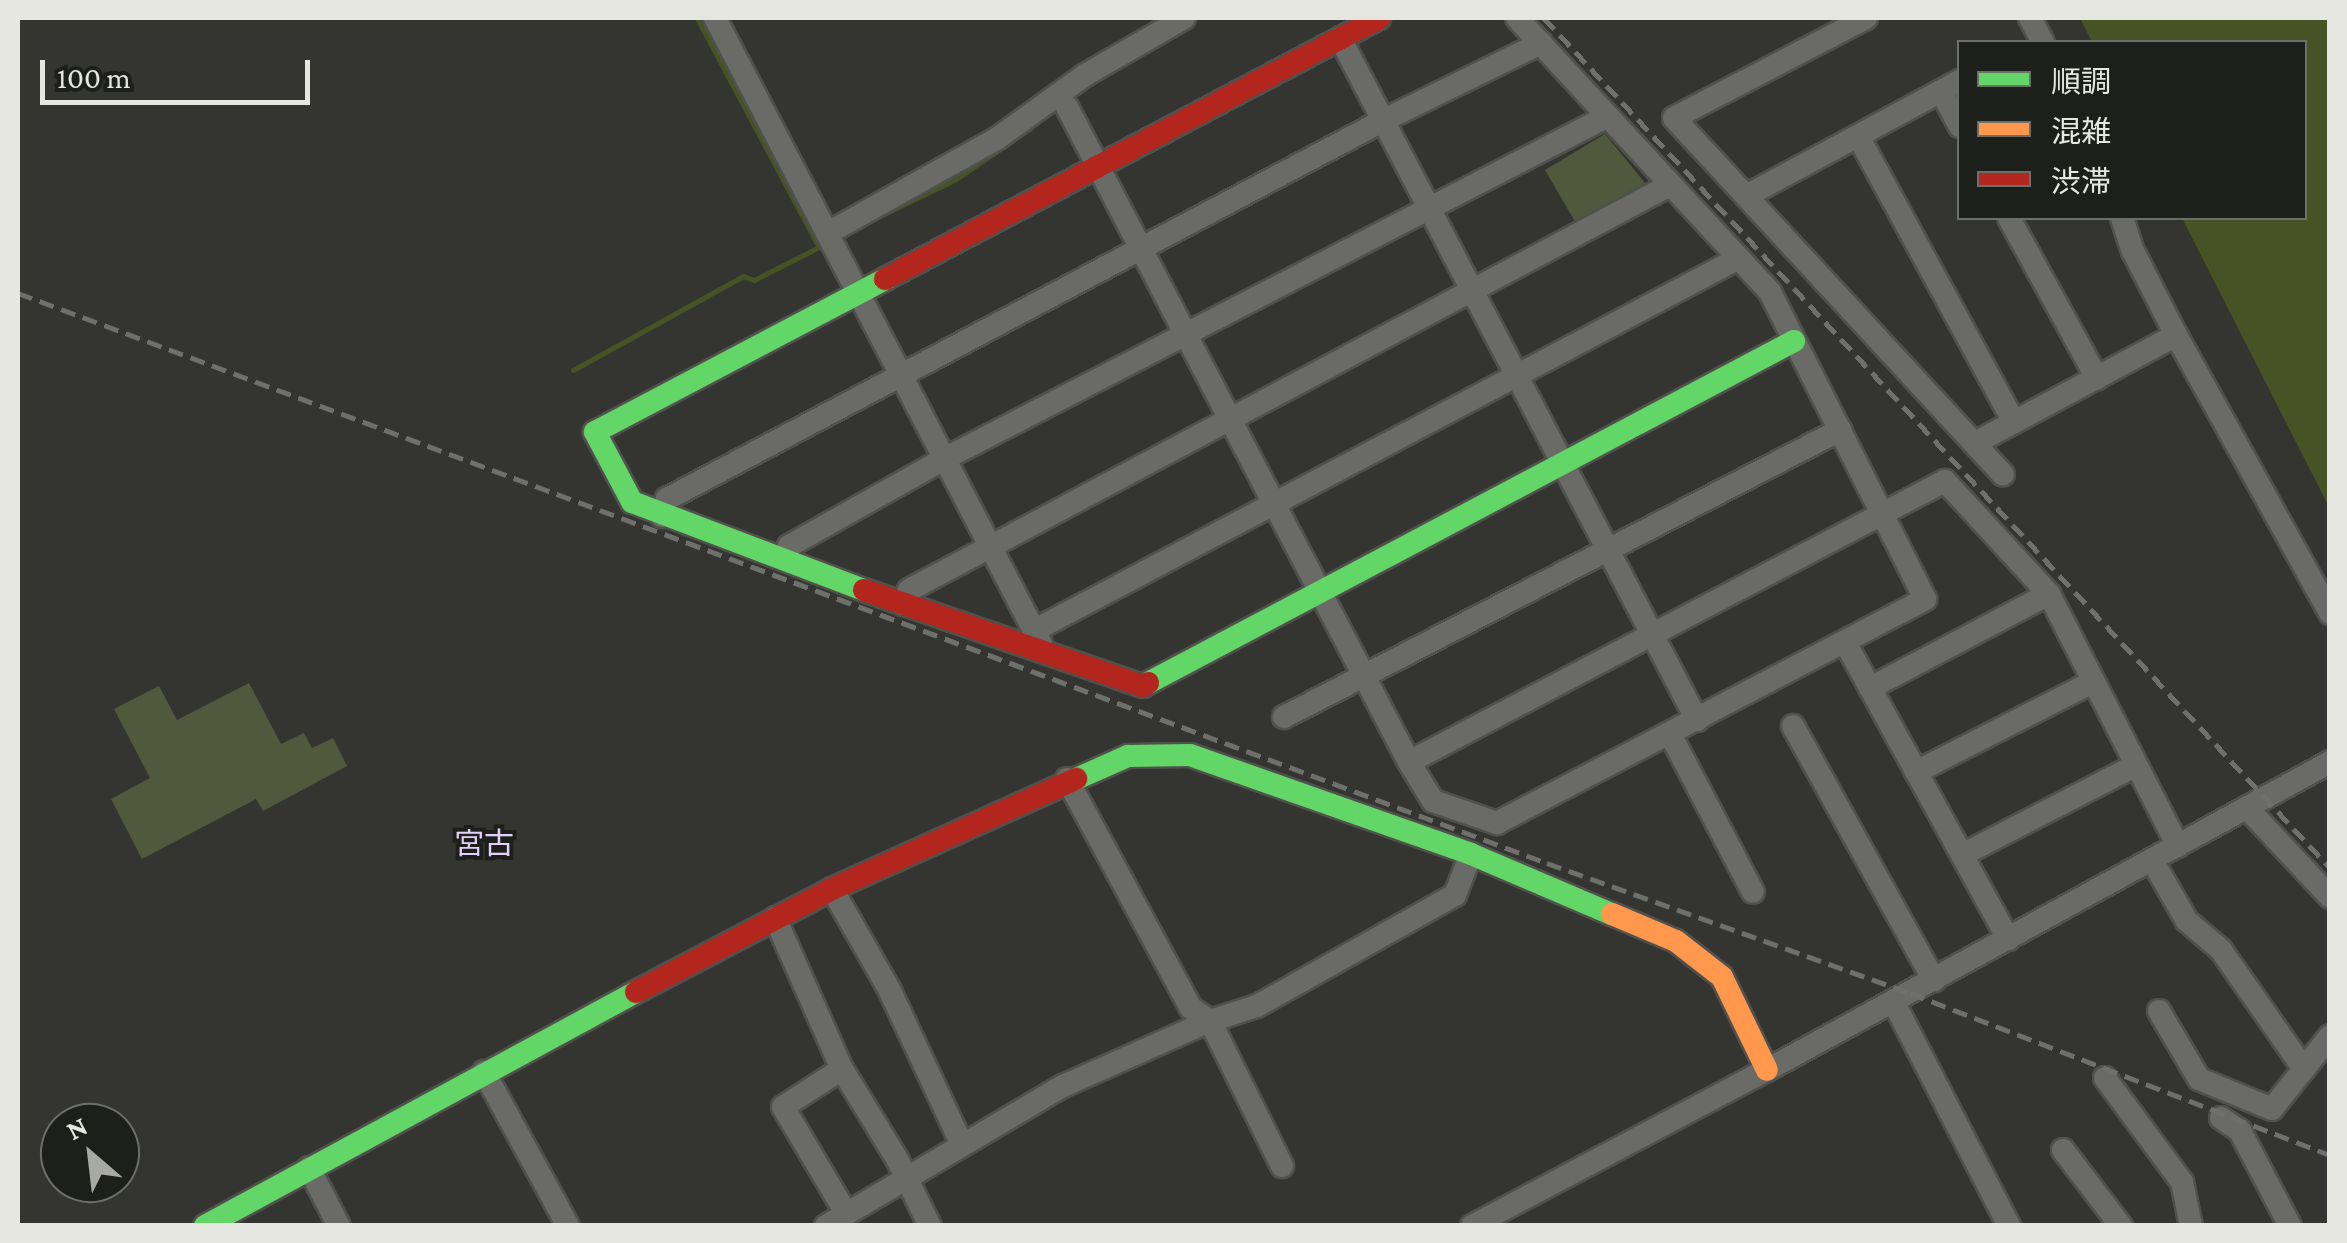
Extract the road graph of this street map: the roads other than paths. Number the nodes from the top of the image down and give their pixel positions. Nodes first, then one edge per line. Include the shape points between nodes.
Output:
1 (716, 18) edge
2 (1184, 18) edge
3 (1379, 18) edge
4 (1517, 18) edge
5 (1866, 18) edge
6 (1340, 38) junction
7 (1541, 43) junction
8 (1950, 86) edge
9 (1067, 107) dead end
10 (1957, 114) edge
11 (1608, 116) junction
12 (1384, 120) junction
13 (1858, 136) junction
14 (1097, 163) junction
15 (1670, 186) junction
16 (1748, 196) junction
17 (1427, 206) junction
18 (2010, 220) edge
19 (2123, 220) edge
20 (828, 234) junction
21 (1140, 248) junction
22 (1739, 258) junction
23 (858, 291) junction
24 (1473, 292) junction
25 (1184, 332) junction
26 (2176, 335) junction
27 (1794, 341) junction
28 (900, 376) junction
29 (1517, 376) junction
30 (2096, 378) junction
31 (1231, 418) junction
32 (2014, 422) junction
33 (1840, 430) junction
34 (1975, 443) junction
35 (944, 460) junction
36 (1562, 460) junction
37 (2003, 474) dead end
38 (1277, 504) junction
39 (1883, 513) junction
40 (662, 516) junction
41 (989, 546) junction
42 (1607, 551) junction
43 (784, 560) junction
44 (1322, 588) junction
45 (2049, 594) junction
46 (903, 604) junction
47 (2330, 613) edge
48 (1652, 635) junction
49 (1040, 641) junction
50 (1846, 644) junction
51 (1367, 676) junction
52 (2093, 682) junction
53 (1870, 688) junction
54 (1284, 716) dead end
55 (1697, 720) junction
56 (1793, 726) dead end
57 (1670, 734) junction
58 (1409, 762) junction
59 (2330, 762) edge
60 (2136, 765) junction
61 (1916, 772) junction
62 (1067, 779) junction
63 (2248, 809) junction
64 (2178, 846) junction
65 (1471, 854) junction
66 (1962, 855) junction
67 (2152, 860) junction
68 (832, 889) junction
69 (1753, 892) dead end
70 (2330, 897) edge
71 (775, 918) junction
72 (2008, 939) junction
73 (1934, 980) junction
74 (1893, 1001) junction
75 (2159, 1011) dead end
76 (1210, 1021) junction
77 (2330, 1036) edge
78 (842, 1069) junction
79 (2304, 1069) junction
80 (1767, 1070) junction
81 (484, 1072) junction
82 (2105, 1078) dead end
83 (2221, 1118) dead end
84 (960, 1143) junction
85 (2063, 1150) dead end
86 (1282, 1166) dead end
87 (309, 1168) junction
88 (904, 1176) junction
89 (836, 1219) edge
90 (1482, 1223) edge
91 (205, 1226) edge
92 (340, 1226) edge
93 (568, 1226) edge
94 (930, 1226) edge
95 (2009, 1226) edge
96 (2121, 1226) edge
97 (2191, 1226) edge
98 (2290, 1226) edge

1 - 20 street
2 - 20 street via 998,138
3 - 6 street
4 - 7 street
5 - 16 street via 1674,118
6 - 12 street
6 - 14 street
7 - 11 street
7 - 12 street
8 - 10 street
8 - 13 street
9 - 14 street
11 - 15 street
11 - 17 street
12 - 17 street
12 - 21 street
13 - 16 street
13 - 32 street
14 - 21 street
14 - 23 street
15 - 22 street
15 - 24 street
16 - 34 street
17 - 24 street
17 - 25 street
18 - 30 street
19 - 26 street
20 - 23 street
21 - 25 street
21 - 28 street
22 - 27 street via 1770,292
22 - 29 street
23 - 28 street
23 - 40 street via 595,432 632,502
24 - 29 street
24 - 31 street
25 - 31 street
25 - 35 street
26 - 30 street
26 - 47 street
27 - 33 street
27 - 36 street
28 - 35 street
28 - 40 street via 666,499
29 - 36 street
29 - 38 street
30 - 32 street
31 - 38 street
31 - 41 street
32 - 34 street
33 - 39 street
33 - 42 street
34 - 37 street
35 - 41 street
35 - 43 street via 789,546
36 - 42 street
36 - 44 street
38 - 44 street
38 - 49 street
39 - 45 street via 1945,481
39 - 48 street
39 - 50 street via 1926,600
40 - 43 street
41 - 46 street via 909,590
41 - 49 street
42 - 48 street
42 - 51 street
43 - 46 street
44 - 49 street via 1143,686
44 - 51 street
45 - 52 street
45 - 53 street
46 - 49 street
48 - 55 street
48 - 58 street
50 - 53 street
50 - 55 street
51 - 54 street
51 - 58 street
52 - 60 street
52 - 61 street
53 - 61 street
55 - 57 street
56 - 73 street
57 - 58 street via 1498,822 1433,800
57 - 69 street
59 - 63 street
60 - 64 street
60 - 66 street
61 - 66 street
62 - 65 street via 1128,756 1190,754
62 - 68 street
62 - 76 street via 1190,1008
63 - 64 street
63 - 70 street
64 - 67 street
65 - 76 street via 1455,895 1257,1006
65 - 80 street via 1676,941 1722,977
66 - 72 street
67 - 72 street
67 - 79 street via 2187,922 2221,950
68 - 71 street
68 - 84 street via 889,989
71 - 78 street
71 - 81 street
72 - 73 street
73 - 74 street
74 - 80 street
74 - 95 street
75 - 79 street via 2199,1079 2272,1109
76 - 84 street via 1062,1086
76 - 86 street
77 - 79 street
78 - 88 street
78 - 89 street via 782,1107
80 - 90 street
81 - 87 street
81 - 93 street
82 - 97 street via 2182,1182
83 - 98 street via 2240,1131
84 - 88 street
85 - 96 street
87 - 91 street
87 - 92 street
88 - 89 street
88 - 94 street

